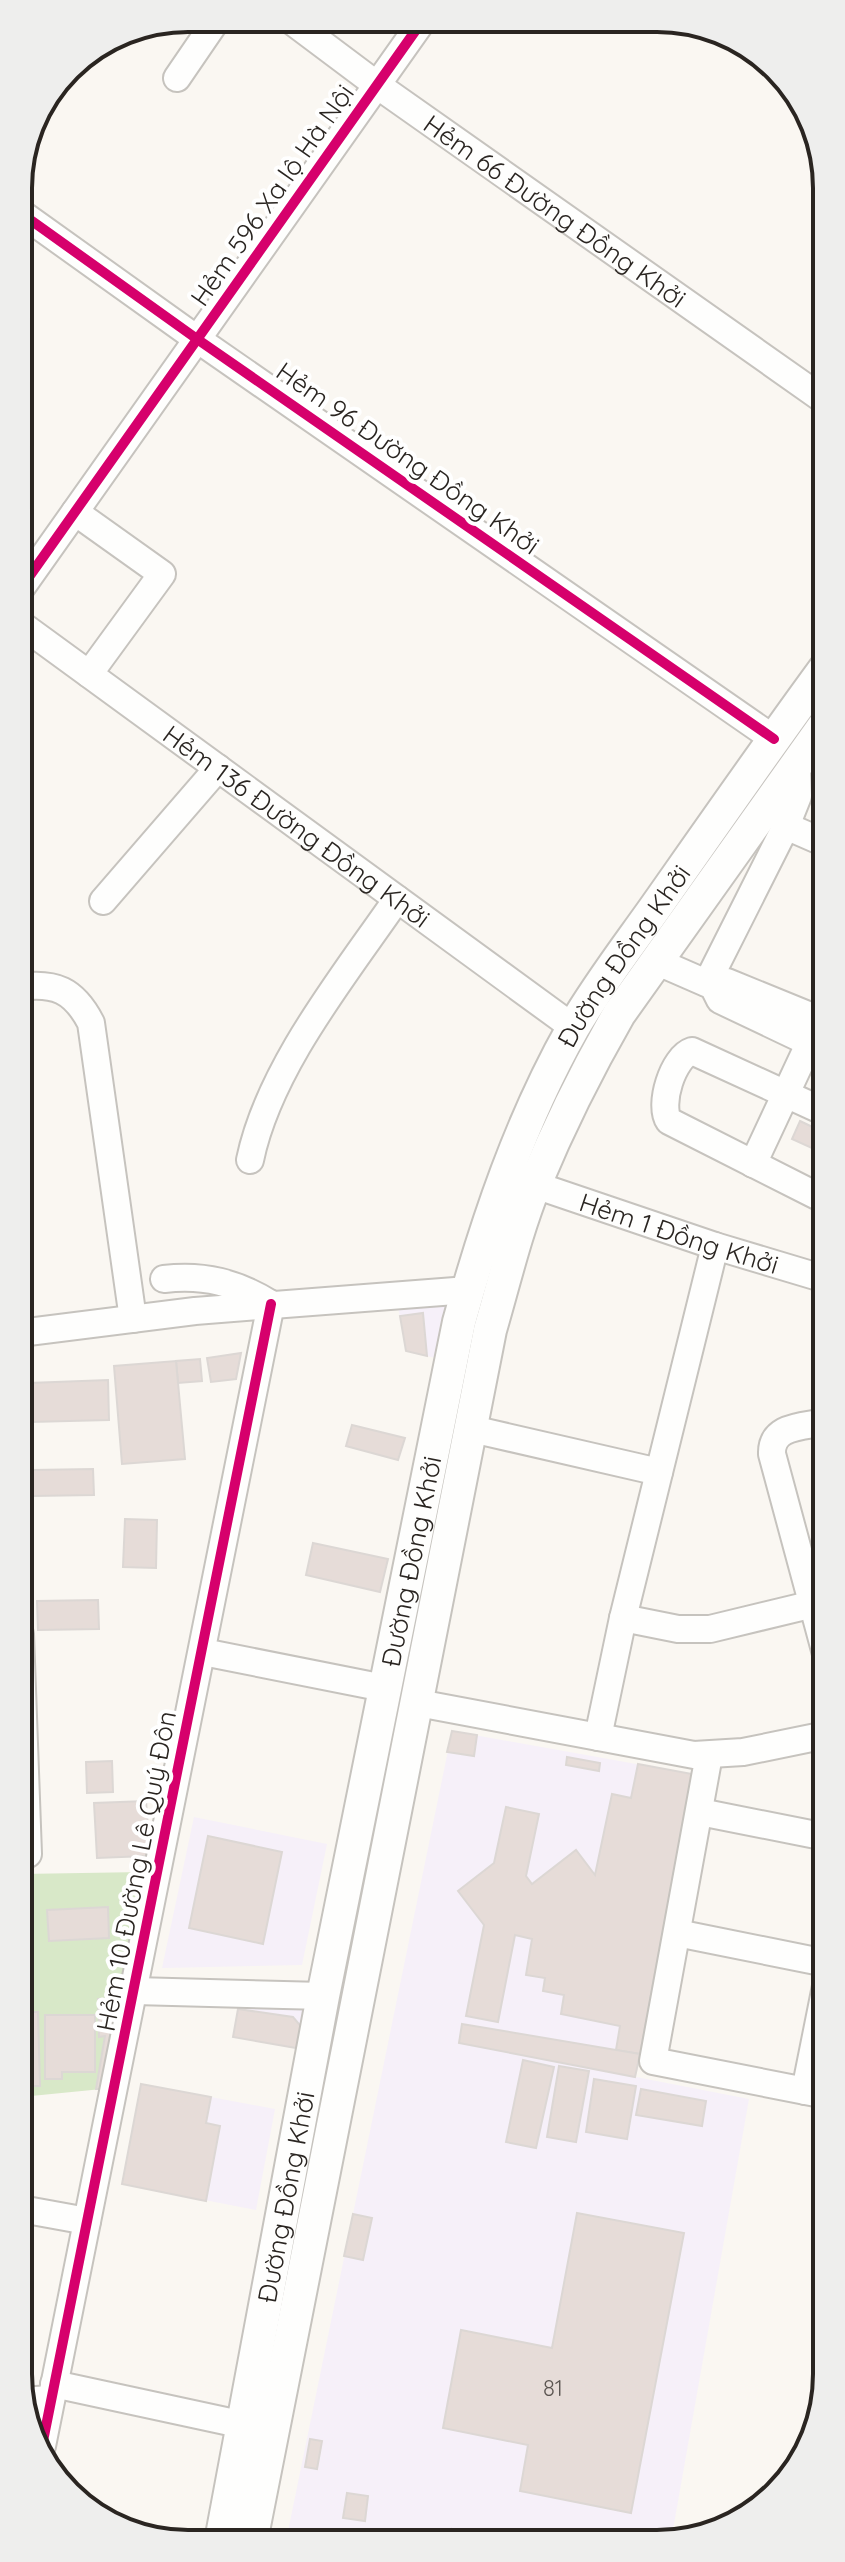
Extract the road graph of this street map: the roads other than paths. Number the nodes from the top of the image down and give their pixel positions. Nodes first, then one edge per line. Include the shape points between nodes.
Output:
1 (208, 32) edge
2 (306, 32) edge
3 (415, 32) edge
4 (177, 78) dead end
5 (377, 85) junction
6 (32, 221) edge
7 (197, 339) junction
8 (813, 392) edge
9 (75, 512) junction
10 (32, 573) edge
11 (32, 632) edge
12 (89, 674) junction
13 (813, 685) edge
14 (774, 739) junction
15 (813, 742) edge
16 (797, 765) junction
17 (218, 768) junction
18 (786, 826) junction
19 (813, 838) edge
20 (397, 899) junction
21 (103, 901) dead end
22 (658, 962) junction
23 (710, 984) junction
24 (32, 986) edge
25 (574, 1028) junction
26 (813, 1035) edge
27 (813, 1049) edge
28 (785, 1093) junction
29 (813, 1106) edge
30 (250, 1160) dead end
31 (753, 1164) junction
32 (535, 1185) junction
33 (813, 1194) edge
34 (715, 1246) junction
35 (813, 1275) edge
36 (164, 1279) dead end
37 (468, 1290) junction
38 (500, 1296) junction
39 (271, 1304) junction
40 (133, 1319) junction
41 (32, 1332) edge
42 (813, 1424) edge
43 (472, 1429) junction
44 (659, 1472) junction
45 (813, 1584) edge
46 (813, 1604) edge
47 (623, 1618) junction
48 (203, 1652) junction
49 (384, 1688) junction
50 (418, 1703) junction
51 (598, 1737) junction
52 (813, 1738) edge
53 (709, 1755) junction
54 (700, 1812) junction
55 (813, 1834) edge
56 (355, 1835) junction
57 (391, 1841) junction
58 (677, 1933) junction
59 (813, 1960) edge
60 (135, 1991) junction
61 (323, 1996) junction
62 (813, 2092) edge
63 (32, 2211) edge
64 (87, 2221) junction
65 (52, 2391) junction
66 (34, 2397) edge
67 (244, 2425) junction
68 (44, 2434) edge
69 (223, 2530) edge
70 (253, 2530) edge

1 - 4 street
2 - 5 street, Hẻm 66 Đường Đồng Khởi
3 - 5 street, Hẻm 596 Xa lộ Hà Nội
5 - 7 street, Hẻm 596 Xa lộ Hà Nội
5 - 8 street, Hẻm 66 Đường Đồng Khởi
6 - 7 street, Hẻm 96 Đường Đồng Khởi
7 - 9 street, Hẻm 596 Xa lộ Hà Nội
7 - 14 street, Hẻm 96 Đường Đồng Khởi
9 - 10 street, Hẻm 596 Xa lộ Hà Nội
9 - 12 street via 162,574
11 - 12 street, Hẻm 136 Đường Đồng Khởi
12 - 17 street, Hẻm 136 Đường Đồng Khởi
13 - 14 main road, Đường Đồng Khởi
14 - 25 main road, Đường Đồng Khởi
15 - 16 main road, Đường Đồng Khởi
16 - 18 street via 798,796
16 - 22 main road, Đường Đồng Khởi
17 - 20 street, Hẻm 136 Đường Đồng Khởi
17 - 21 street
18 - 19 street
18 - 23 street
20 - 25 street, Hẻm 136 Đường Đồng Khởi
20 - 30 street via 314,1019 277,1085 254,1137
22 - 23 street
22 - 32 main road, Đường Đồng Khởi via 595,1056
23 - 26 street via 720,1000
24 - 40 street via 62,990 79,1003 91,1023
25 - 37 main road, Đường Đồng Khởi via 503,1183
27 - 28 street
28 - 29 street
28 - 31 street
28 - 31 street via 692,1051 681,1056 664,1114
31 - 33 street
32 - 34 street, Hẻm 1 Đồng Khởi
32 - 38 main road, Đường Đồng Khởi
34 - 35 street, Hẻm 1 Đồng Khởi
34 - 44 street
36 - 39 street via 220,1280
37 - 38 main road
37 - 39 street
37 - 49 main road, Đường Đồng Khởi
38 - 43 main road, Đường Đồng Khởi
39 - 40 street
39 - 48 street, Hẻm 10 Đường Lê Quý Đôn
40 - 41 street
42 - 45 street via 785,1430 771,1442
43 - 44 street
43 - 50 main road, Đường Đồng Khởi
44 - 47 street
46 - 47 street via 710,1629
47 - 51 street
48 - 49 street
48 - 60 street, Hẻm 10 Đường Lê Quý Đôn
49 - 56 main road, Đường Đồng Khởi
50 - 51 street
50 - 57 main road, Đường Đồng Khởi
51 - 53 street
52 - 53 street
53 - 54 street
54 - 55 street
54 - 58 street
56 - 57 main road
56 - 61 main road, Đường Đồng Khởi
57 - 70 main road, Đường Đồng Khởi
58 - 59 street
58 - 62 street via 653,2061
60 - 61 street
60 - 64 street, Hẻm 10 Đường Lê Quý Đôn
61 - 67 main road, Đường Đồng Khởi
63 - 64 street
64 - 65 street, Hẻm 10 Đường Lê Quý Đôn
65 - 66 street
65 - 67 street
65 - 68 street, Hẻm 10 Đường Lê Quý Đôn
67 - 69 main road, Đường Đồng Khởi

